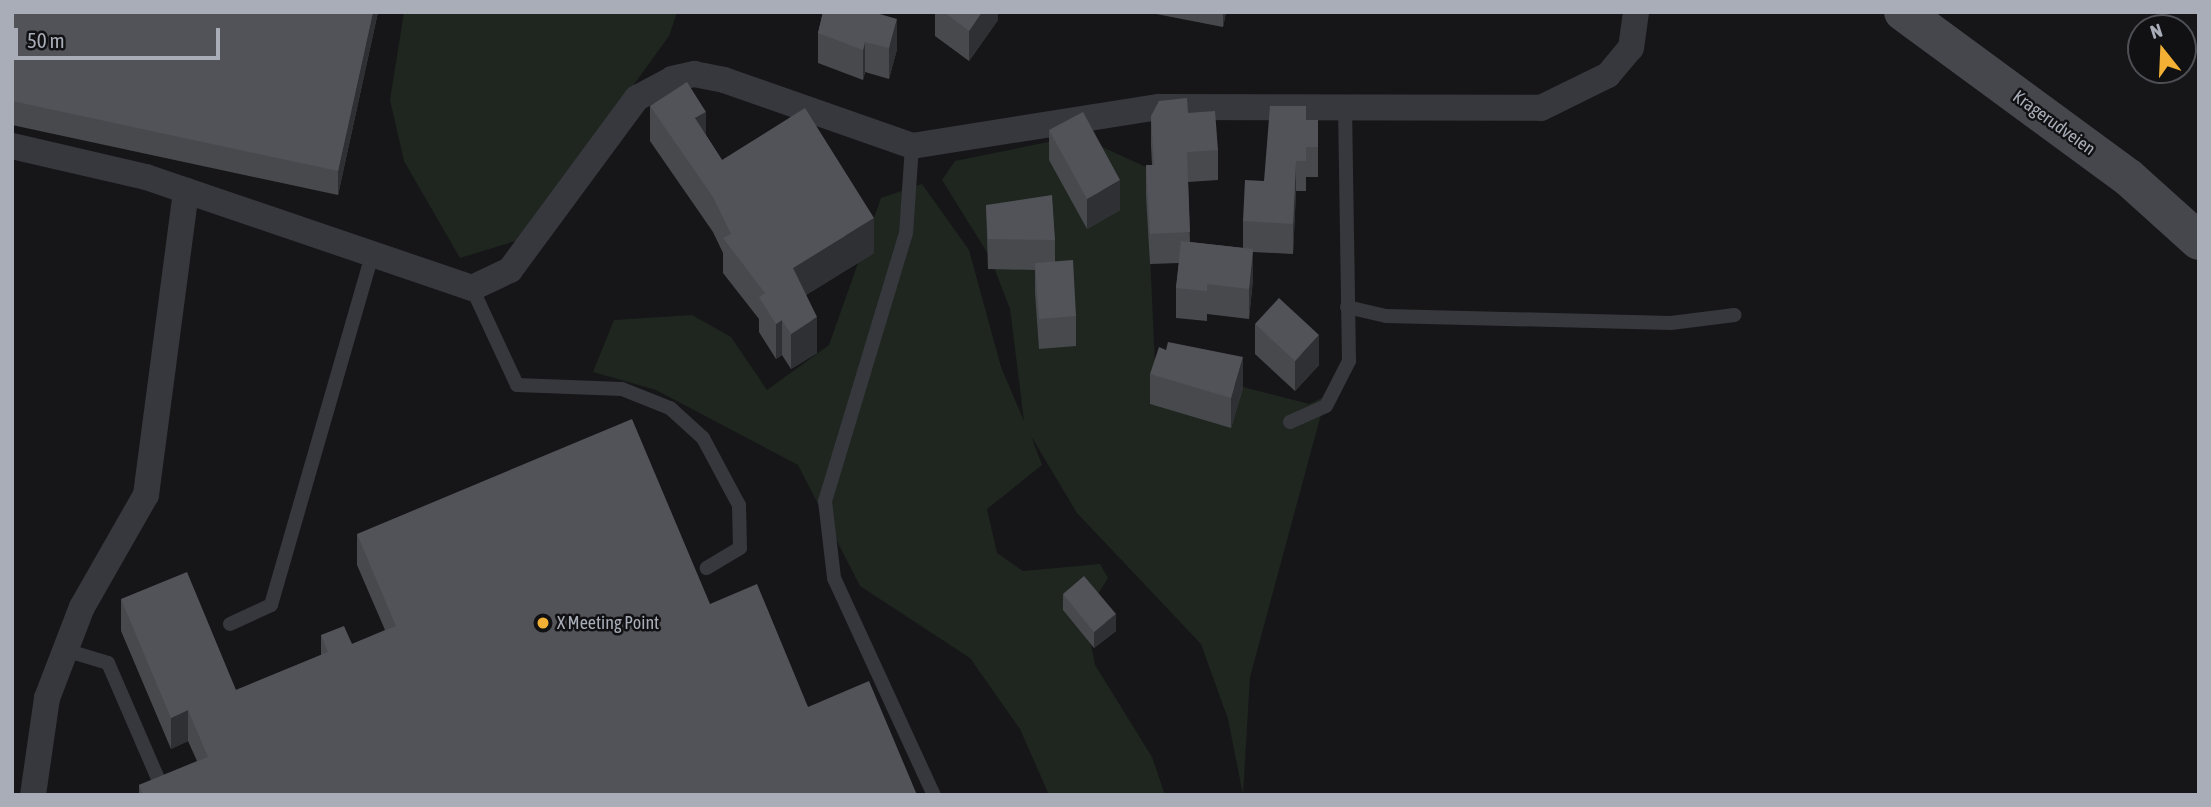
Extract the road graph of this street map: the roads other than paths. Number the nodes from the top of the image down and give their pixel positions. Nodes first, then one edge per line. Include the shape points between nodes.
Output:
1 (1636, 12) edge
2 (1903, 12) edge
3 (1345, 109) junction
4 (12, 146) edge
5 (912, 146) junction
6 (186, 191) junction
7 (2199, 241) edge
8 (372, 254) junction
9 (472, 288) junction
10 (1347, 307) junction
11 (1734, 315) dead end
12 (1290, 422) dead end
13 (707, 568) dead end
14 (230, 624) dead end
15 (65, 650) junction
16 (163, 790) edge
17 (33, 795) edge
18 (933, 795) edge

1 - 3 street via 1631,48 1608,75 1569,100 1541,108
2 - 7 main road, Kragerudveien via 2129,178
3 - 5 street via 1147,108
3 - 10 lane
4 - 6 street
5 - 9 street via 724,80 694,74 654,84 608,132 510,270
5 - 18 lane via 906,233 825,501 834,578
6 - 8 street
6 - 15 street via 146,495 82,607
8 - 9 street
8 - 14 lane via 271,605
9 - 13 lane via 517,385 622,389 670,408 703,438 738,505 740,537 740,548
10 - 11 lane via 1386,316 1671,323
10 - 12 lane via 1351,349 1341,385 1326,406
15 - 16 lane via 108,663
15 - 17 street via 47,698

